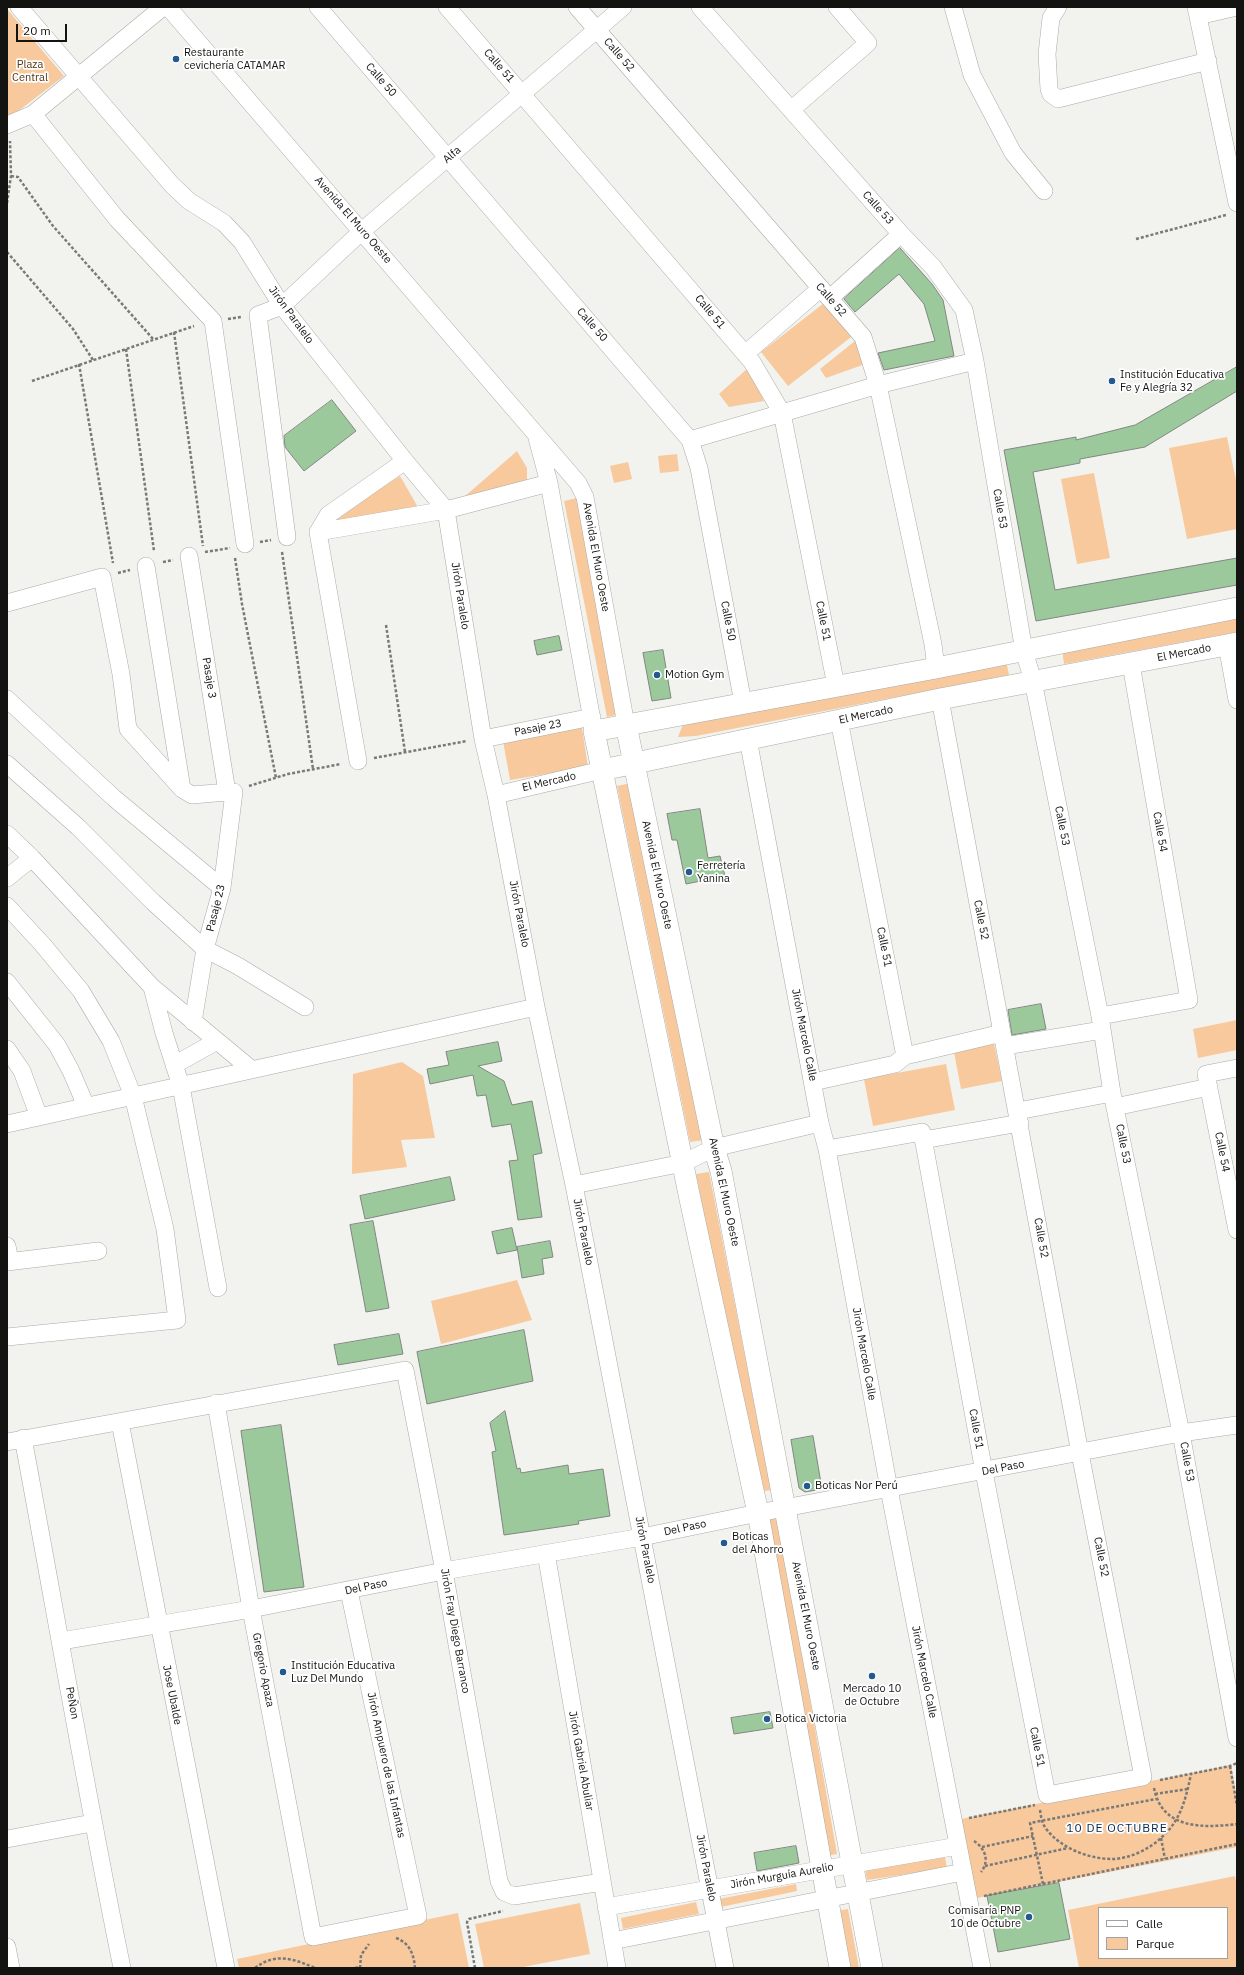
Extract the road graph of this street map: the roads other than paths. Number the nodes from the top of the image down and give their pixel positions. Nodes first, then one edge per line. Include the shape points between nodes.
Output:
1 (19, 7) edge
2 (163, 7) edge
3 (168, 7) edge
4 (318, 7) edge
5 (447, 7) edge
6 (577, 7) edge
7 (623, 7) edge
8 (700, 7) edge
9 (837, 7) edge
10 (953, 7) edge
11 (1058, 7) edge
12 (1237, 7) edge
13 (1197, 11) edge
14 (597, 30) junction
15 (1208, 61) junction
16 (80, 77) junction
17 (522, 93) junction
18 (791, 110) junction
19 (33, 114) junction
20 (9, 125) edge
21 (448, 158) junction
22 (1044, 191) dead end
23 (1233, 208) edge
24 (362, 230) junction
25 (901, 234) junction
26 (826, 293) junction
27 (282, 306) junction
28 (745, 354) junction
29 (975, 361) junction
30 (878, 385) junction
31 (782, 413) junction
32 (536, 434) junction
33 (690, 440) junction
34 (405, 461) junction
35 (549, 482) junction
36 (446, 510) junction
37 (318, 532) junction
38 (283, 538) road end
39 (240, 546) road end
40 (189, 556) road end
41 (151, 564) road end
42 (7, 604) edge
43 (1237, 608) edge
44 (1232, 644) edge
45 (1024, 651) junction
46 (1131, 664) junction
47 (936, 668) junction
48 (1033, 681) junction
49 (836, 686) junction
50 (7, 699) edge
51 (940, 699) junction
52 (1237, 700) edge
53 (743, 703) junction
54 (839, 720) junction
55 (593, 724) junction
56 (626, 726) junction
57 (483, 738) junction
58 (748, 739) junction
59 (358, 761) dead end
60 (634, 763) junction
61 (7, 764) edge
62 (602, 770) junction
63 (182, 788) junction
64 (230, 792) junction
65 (496, 795) junction
66 (7, 834) edge
67 (32, 858) junction
68 (7, 878) edge
69 (222, 888) junction
70 (7, 906) edge
71 (206, 949) junction
72 (7, 982) edge
73 (152, 987) junction
74 (305, 1007) dead end
75 (536, 1007) junction
76 (193, 1022) junction
77 (1101, 1023) junction
78 (1004, 1039) junction
79 (217, 1041) junction
80 (7, 1049) edge
81 (905, 1056) junction
82 (174, 1065) junction
83 (1237, 1068) edge
84 (251, 1070) junction
85 (1208, 1080) junction
86 (813, 1082) junction
87 (181, 1086) junction
88 (133, 1096) junction
89 (1114, 1100) junction
90 (86, 1106) junction
91 (38, 1117) junction
92 (1019, 1117) junction
93 (820, 1123) junction
94 (7, 1124) edge
95 (922, 1136) junction
96 (714, 1148) junction
97 (827, 1149) junction
98 (683, 1163) junction
99 (574, 1185) junction
100 (1237, 1230) edge
101 (98, 1251) dead end
102 (8, 1256) edge
103 (218, 1288) dead end
104 (7, 1337) edge
105 (216, 1404) junction
106 (120, 1422) junction
107 (1237, 1425) edge
108 (1181, 1433) junction
109 (15, 1440) edge
110 (1080, 1453) junction
111 (984, 1472) junction
112 (889, 1489) junction
113 (785, 1508) junction
114 (758, 1513) junction
115 (642, 1537) junction
116 (546, 1553) junction
117 (444, 1571) junction
118 (349, 1591) junction
119 (251, 1609) junction
120 (159, 1625) junction
121 (61, 1641) junction
122 (1237, 1738) edge
123 (1043, 1800) joint
124 (92, 1823) junction
125 (7, 1839) edge
126 (958, 1846) junction
127 (852, 1864) junction
128 (822, 1870) junction
129 (963, 1872) junction
130 (602, 1882) junction
131 (709, 1889) junction
132 (857, 1893) junction
133 (827, 1899) junction
134 (606, 1907) junction
135 (716, 1921) junction
136 (313, 1937) joint
137 (612, 1941) junction
138 (7, 1947) edge
139 (11, 1968) edge
140 (122, 1968) edge
141 (226, 1968) edge
142 (615, 1968) edge
143 (725, 1968) edge
144 (840, 1968) edge
145 (872, 1968) edge
146 (982, 1968) edge

1 - 16 street, Jirón Paralelo
2 - 16 street
3 - 24 street, Avenida El Muro Oeste
4 - 21 street, Calle 50
5 - 17 street, Calle 51
6 - 14 street, Calle 52
7 - 14 street, Alfa
8 - 18 street, Calle 53
9 - 18 street via 868,43
10 - 22 street via 972,75 1013,153
11 - 15 street via 1051,18 1047,54 1049,89 1054,98
12 - 13 street
13 - 15 street
14 - 17 street, Alfa
14 - 26 street, Calle 52
15 - 23 street
16 - 19 street
16 - 27 street, Jirón Paralelo via 172,185 189,201 224,223 242,242
17 - 21 street, Alfa
17 - 28 street, Calle 51
18 - 25 street, Calle 53
19 - 20 street
19 - 39 street via 117,220 213,321
21 - 24 street, Alfa
21 - 33 street, Calle 50
24 - 27 street, Alfa
24 - 32 street, Avenida El Muro Oeste
25 - 26 street
25 - 29 street, Calle 53 via 933,267 964,310
26 - 28 street
26 - 30 street, Calle 52 via 863,337
27 - 34 street, Jirón Paralelo
27 - 38 street via 258,314
28 - 31 street, Calle 51
29 - 30 street
29 - 45 street, Calle 53
30 - 31 street
30 - 47 street, Calle 52
31 - 33 street
31 - 49 street, Calle 51
32 - 35 street, Avenida El Muro Oeste
32 - 56 street, Avenida El Muro Oeste via 578,482 585,497
33 - 53 street, Calle 50 via 699,468
34 - 36 street, Jirón Paralelo
34 - 37 street via 328,515
35 - 36 street
35 - 55 street, Avenida El Muro Oeste
36 - 37 street
36 - 57 street, Jirón Paralelo
37 - 59 street
40 - 64 street, Pasaje 3
41 - 63 street
42 - 63 street via 108,575 128,729
43 - 45 main road
44 - 46 main road, El Mercado
44 - 52 street
45 - 47 main road
45 - 48 street, Calle 53
46 - 48 main road, El Mercado
46 - 77 street, Calle 54 via 1189,1000
47 - 49 main road
48 - 51 main road, El Mercado
48 - 77 street, Calle 53
49 - 53 main road
50 - 69 street via 114,798
51 - 54 main road, El Mercado
51 - 78 street, Calle 52
53 - 56 main road
54 - 58 main road, El Mercado
54 - 81 street, Calle 51
55 - 56 main road
55 - 57 street, Pasaje 23
55 - 62 main road, Avenida El Muro Oeste
56 - 60 main road, Avenida El Muro Oeste
57 - 65 street, Jirón Paralelo
58 - 60 main road, El Mercado
58 - 86 street, Jirón Marcelo Calle
60 - 62 main road, El Mercado
60 - 96 main road, Avenida El Muro Oeste
61 - 71 street via 78,827 153,902
62 - 65 street, El Mercado
62 - 98 main road, Avenida El Muro Oeste
63 - 64 street via 192,795
64 - 69 street, Pasaje 23
65 - 75 street, Jirón Paralelo
66 - 67 street
67 - 68 street
67 - 73 street
69 - 71 street, Pasaje 23
70 - 88 street via 81,990 111,1041
71 - 74 street
71 - 76 street, Pasaje 23
72 - 90 street via 57,1045
73 - 76 street
73 - 82 street
75 - 84 street
75 - 99 street, Jirón Paralelo
76 - 79 street
77 - 78 street
77 - 89 street, Calle 53
78 - 81 street
78 - 92 street, Calle 52
79 - 82 street
79 - 84 street
80 - 91 street via 22,1071
81 - 86 street via 895,1064
82 - 87 street
83 - 85 street
84 - 87 street
85 - 89 street
85 - 100 street, Calle 54
86 - 93 street, Jirón Marcelo Calle
87 - 88 street
87 - 103 street
88 - 90 street
88 - 104 street via 165,1229 177,1320
89 - 92 street
89 - 108 street, Calle 53
90 - 91 street
91 - 94 street
92 - 95 street
92 - 110 street, Calle 52
93 - 96 street
93 - 97 street, Jirón Marcelo Calle
95 - 97 street
95 - 111 street, Calle 51
96 - 98 street
96 - 113 main road, Avenida El Muro Oeste via 721,1171
97 - 112 street, Jirón Marcelo Calle
98 - 99 street
98 - 114 main road, Avenida El Muro Oeste
99 - 115 street, Jirón Paralelo
101 - 102 street
105 - 106 street
105 - 117 street, Jirón Fray Diego Barranco via 405,1370
105 - 119 street, Gregorio Apaza
106 - 109 street
106 - 120 street, Jose Ubalde
107 - 108 street, Del Paso
108 - 110 street, Del Paso
108 - 122 street, Calle 53
109 - 121 street, PeÑon
110 - 111 street, Del Paso
110 - 123 street, Calle 52 via 1148,1779
111 - 112 street, Del Paso
111 - 123 street, Calle 51
112 - 113 street, Del Paso
112 - 126 street, Jirón Marcelo Calle
113 - 114 street, Del Paso
113 - 127 main road, Avenida El Muro Oeste
114 - 115 street, Del Paso
114 - 128 main road, Avenida El Muro Oeste
115 - 116 street, Del Paso
115 - 131 street, Jirón Paralelo
116 - 117 street, Del Paso
116 - 130 street, Jirón Gabriel Abuliar
117 - 118 street, Del Paso
117 - 130 street, Jirón Fray Diego Barranco via 499,1881 509,1894
118 - 119 street, Del Paso
118 - 136 street, Jirón Ampuero de las Infantas via 418,1916
119 - 120 street, Del Paso
119 - 136 street, Gregorio Apaza
120 - 121 street, Del Paso
120 - 141 street, Jose Ubalde
121 - 124 street, PeÑon
124 - 125 street
124 - 140 street, PeÑon
126 - 127 street, Jirón Murguía Aurelio
126 - 129 street, Jirón Marcelo Calle
127 - 128 street, Jirón Murguía Aurelio
127 - 132 main road, Avenida El Muro Oeste
128 - 131 street, Jirón Murguía Aurelio
128 - 133 main road, Avenida El Muro Oeste
129 - 132 street
129 - 146 street, Jirón Marcelo Calle
130 - 134 street, Jirón Gabriel Abuliar
131 - 134 street, Jirón Murguía Aurelio
131 - 135 street, Jirón Paralelo
132 - 133 street
132 - 145 main road, Avenida El Muro Oeste
133 - 135 street
133 - 144 main road, Avenida El Muro Oeste
134 - 137 street, Jirón Gabriel Abuliar
135 - 137 street
135 - 143 street, Jirón Paralelo
137 - 142 street, Jirón Gabriel Abuliar
138 - 139 street

